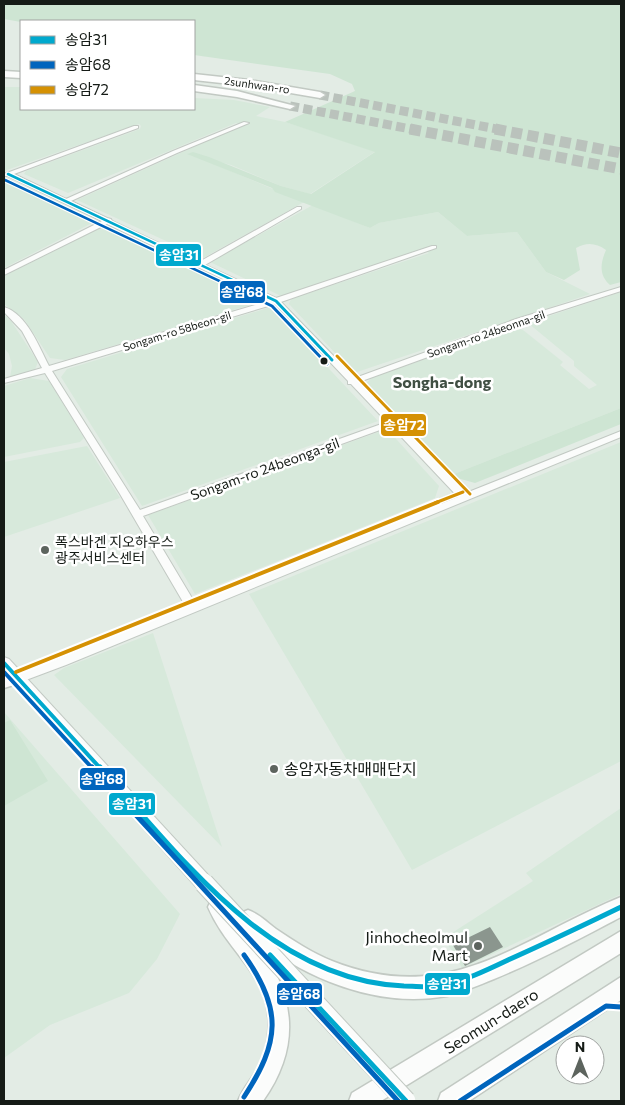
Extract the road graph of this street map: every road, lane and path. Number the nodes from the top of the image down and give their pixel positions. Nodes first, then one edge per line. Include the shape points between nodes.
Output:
1 (4, 68) edge
2 (20, 68) edge
3 (4, 74) edge
4 (20, 74) edge
5 (195, 77) edge
6 (195, 88) edge
7 (320, 94) tunnel mouth
8 (290, 106) tunnel mouth
9 (246, 123) dead end
10 (136, 127) dead end
11 (6, 175) edge
12 (67, 201) junction
13 (300, 208) dead end
14 (109, 220) junction
15 (434, 247) dead end
16 (202, 264) junction
17 (4, 273) edge
18 (621, 289) edge
19 (276, 302) junction
20 (4, 309) edge
21 (47, 370) junction
22 (4, 381) edge
23 (351, 382) junction
24 (391, 423) junction
25 (621, 434) edge
26 (465, 498) junction
27 (139, 514) junction
28 (192, 608) junction
29 (4, 662) edge
30 (11, 680) edge
31 (204, 883) junction
32 (621, 907) edge
33 (621, 941) edge
34 (616, 997) edge
35 (250, 1101) edge
36 (360, 1101) edge
37 (406, 1101) edge
38 (449, 1101) edge

1 - 2 highway
3 - 4 highway
5 - 7 highway, 2sunhwan-ro
6 - 8 highway, 2sunhwan-ro
9 - 12 street
10 - 11 street
11 - 12 street
12 - 14 street
13 - 16 street
14 - 16 street
14 - 17 street
15 - 19 street, Songam-ro 58beon-gil
16 - 19 street
18 - 23 street, Songam-ro 24beonna-gil via 520,321
19 - 21 street, Songam-ro 58beon-gil
19 - 23 street
20 - 21 street via 27,332
21 - 22 street, Songam-ro 58beon-gil
21 - 27 street
23 - 24 street
24 - 26 street
24 - 27 street, Songam-ro 24beonga-gil
25 - 26 street
26 - 28 street
27 - 28 street
28 - 30 street
29 - 30 main road
30 - 31 main road via 39,700
31 - 32 main road, bridge via 262,932 300,958 366,984 394,988 458,982
31 - 35 main road, bridge via 232,929 263,969 278,1019 272,1065
31 - 37 main road, bridge
33 - 36 main road, Seomun-daero
34 - 38 main road

